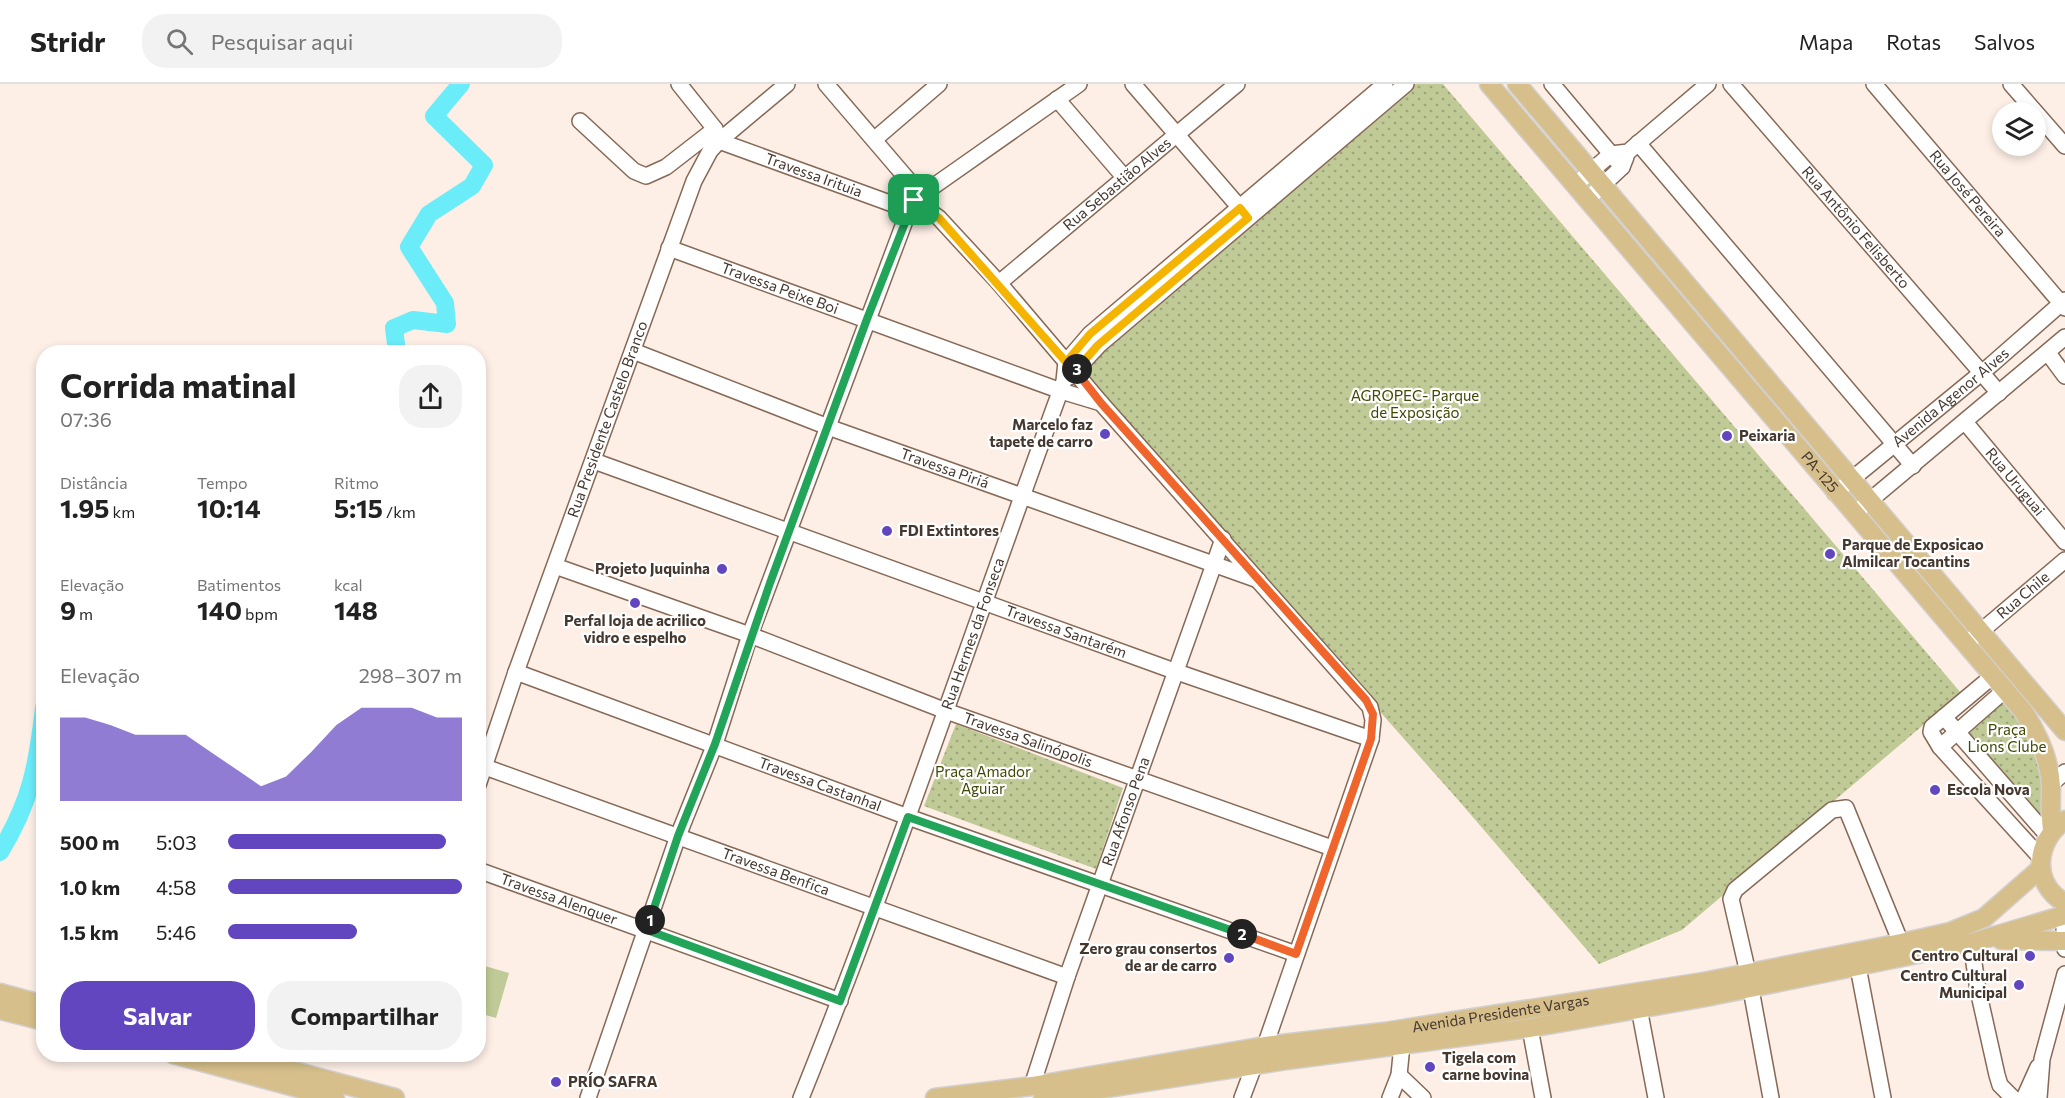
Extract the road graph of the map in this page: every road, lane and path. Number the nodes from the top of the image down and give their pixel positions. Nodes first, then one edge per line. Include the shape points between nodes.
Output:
1 (679, 84) edge
2 (826, 84) edge
3 (939, 84) edge
4 (1079, 84) edge
5 (1133, 84) edge
6 (1237, 84) edge
7 (1385, 84) edge
8 (1406, 84) edge
9 (1490, 84) edge
10 (1517, 84) edge
11 (1552, 84) edge
12 (1731, 84) edge
13 (1874, 84) edge
14 (2011, 84) edge
15 (783, 85) edge
16 (1697, 87) edge
17 (1057, 99) junction
18 (580, 121) dead end
19 (717, 135) junction
20 (1177, 135) junction
21 (875, 140) junction
22 (2065, 146) edge
23 (1633, 148) junction
24 (1611, 154) junction
25 (1622, 167) junction
26 (1591, 171) junction
27 (1124, 177) junction
28 (1575, 184) junction
29 (1603, 186) junction
30 (1587, 199) junction
31 (915, 202) junction
32 (1244, 213) junction
33 (669, 248) junction
34 (1658, 251) junction
35 (1642, 263) junction
36 (999, 283) junction
37 (2064, 304) edge
38 (867, 319) junction
39 (1730, 334) junction
40 (2065, 337) edge
41 (1715, 347) junction
42 (633, 351) junction
43 (2048, 353) junction
44 (1980, 373) junction
45 (1067, 376) junction
46 (2065, 376) edge
47 (1999, 393) junction
48 (1101, 403) junction
49 (1965, 422) junction
50 (828, 427) junction
51 (1894, 446) junction
52 (594, 461) junction
53 (1912, 466) junction
54 (1852, 479) junction
55 (1835, 493) junction
56 (1023, 496) junction
57 (1870, 501) junction
58 (1854, 514) junction
59 (789, 531) junction
60 (1223, 539) junction
61 (2065, 542) edge
62 (2065, 560) edge
63 (1213, 565) junction
64 (555, 566) junction
65 (1258, 581) junction
66 (985, 602) junction
67 (1981, 630) junction
68 (750, 635) junction
69 (1966, 644) junction
70 (516, 672) junction
71 (1177, 672) junction
72 (1994, 675) junction
73 (2006, 690) junction
74 (946, 711) junction
75 (1944, 717) junction
76 (2065, 730) edge
77 (1957, 732) junction
78 (1371, 739) junction
79 (715, 744) junction
80 (1941, 747) junction
81 (486, 764) edge
82 (486, 767) edge
83 (2065, 772) edge
84 (1139, 779) junction
85 (2051, 784) junction
86 (908, 817) junction
87 (2055, 829) edge
88 (678, 836) junction
89 (1332, 848) junction
90 (2041, 862) junction
91 (486, 873) edge
92 (1100, 885) junction
93 (2064, 908) edge
94 (874, 909) junction
95 (647, 930) junction
96 (1978, 941) junction
97 (2064, 941) edge
98 (1901, 943) junction
99 (2065, 949) edge
100 (1296, 954) junction
101 (1858, 968) junction
102 (2065, 974) edge
103 (1067, 977) junction
104 (1749, 980) junction
105 (0, 993) edge
106 (840, 1001) junction
107 (36, 1003) edge
108 (1639, 1008) junction
109 (0, 1010) edge
110 (36, 1019) edge
111 (1530, 1028) junction
112 (1403, 1036) junction
113 (1265, 1046) junction
114 (2042, 1059) junction
115 (209, 1062) edge
116 (260, 1062) edge
117 (1254, 1066) junction
118 (1399, 1075) junction
119 (1037, 1092) edge
120 (335, 1098) edge
121 (395, 1098) edge
122 (588, 1098) edge
123 (801, 1098) edge
124 (935, 1098) edge
125 (1242, 1098) edge
126 (1390, 1098) edge
127 (1423, 1098) edge
128 (1543, 1098) edge
129 (1656, 1098) edge
130 (1771, 1098) edge
131 (1883, 1098) edge
132 (2013, 1098) edge
133 (2024, 1098) edge
134 (2038, 1098) edge

1 - 19 street
2 - 21 street
3 - 21 street
4 - 17 street
5 - 20 street
6 - 20 street, Rua Sebastião Alves
7 - 32 street
8 - 32 street
9 - 28 main road, PA-125 / PA-125
10 - 26 main road, PA-125
11 - 24 street
12 - 44 street, Rua Antônio Felisberto
13 - 37 street, Rua José Pereira
14 - 22 street
15 - 19 street, Rua Presidente Castelo Branco
16 - 23 street
17 - 27 street
17 - 31 street
18 - 19 street via 634,171 646,176
19 - 31 street, Travessa Irituia
19 - 33 street, Rua Presidente Castelo Branco via 694,181
20 - 27 street, Rua Sebastião Alves
20 - 32 street
21 - 31 street
23 - 24 street
23 - 25 street
23 - 51 street
24 - 25 street
24 - 26 street
25 - 29 street
26 - 28 street
26 - 29 main road, PA-125
27 - 36 street, Rua Sebastião Alves
28 - 30 main road, PA-125 / PA-125
29 - 30 street
29 - 34 main road, PA-125
30 - 35 main road, PA-125 / PA-125
31 - 36 street via 939,218
31 - 38 street
32 - 45 street
33 - 38 street, Travessa Peixe Boi
33 - 42 street, Rua Presidente Castelo Branco
34 - 35 main road
34 - 39 main road, PA-125
35 - 41 main road, PA-125 / PA-125
36 - 45 street
37 - 44 street, Avenida Agenor Alves
38 - 45 street, Travessa Peixe Boi
38 - 50 street
39 - 41 main road
39 - 54 main road, PA-125
40 - 43 street
41 - 55 main road, PA-125 / PA-125
42 - 50 street, Travessa Piriá
42 - 52 street, Rua Presidente Castelo Branco
43 - 46 street
43 - 47 street
44 - 47 street, Rua Antônio Felisberto
44 - 51 street, Avenida Agenor Alves
45 - 48 street
45 - 48 street, Travessa Peixe Boi
45 - 56 street, Rua Hermes da Fonseca
47 - 49 street
48 - 60 street
49 - 53 street
49 - 61 street, Rua Uruguai
50 - 56 street, Travessa Piriá
50 - 59 street
51 - 53 street
51 - 54 street, Avenida Agenor Alves
52 - 59 street, Travessa Santarém
52 - 64 street, Rua Presidente Castelo Branco
53 - 57 street
54 - 55 street, Avenida Agenor Alves
54 - 57 main road, PA-125
55 - 58 main road, PA-125 / PA-125
56 - 63 street, Travessa Piriá
56 - 66 street, Rua Hermes da Fonseca
57 - 58 street
57 - 67 main road, PA-125
58 - 69 main road, PA-125 / PA-125
59 - 66 street, Travessa Santarém
59 - 68 street
60 - 63 street, Rua Afonso Pena
60 - 65 street
62 - 67 street, Rua Chile
63 - 65 street, Travessa Piriá
63 - 71 street, Rua Afonso Pena
64 - 68 street, Travessa Salinópolis
64 - 70 street, Rua Presidente Castelo Branco
65 - 78 street via 1366,700 1373,714
66 - 71 street, Travessa Santarém
66 - 74 street, Rua Hermes da Fonseca
67 - 69 street, Rua Chile
67 - 76 main road, PA-125
68 - 74 street, Travessa Salinópolis
68 - 79 street
69 - 72 main road, PA-125 / PA-125
70 - 79 street, Travessa Castanhal
70 - 81 street, Rua Presidente Castelo Branco
71 - 78 street, Travessa Santarém
71 - 84 street, Rua Afonso Pena
72 - 73 main road, PA-125 / PA-125
72 - 75 street
73 - 77 street
73 - 85 main road, PA-125 / PA-125 via 2034,727
74 - 84 street, Travessa Salinópolis
74 - 86 street, Rua Hermes da Fonseca
75 - 77 street
75 - 80 street via 1931,732
77 - 80 street
77 - 87 street
78 - 89 street
79 - 86 street, Travessa Castanhal
79 - 88 street
80 - 90 street
82 - 88 street, Travessa Benfica
83 - 85 street
84 - 89 street, Travessa Salinópolis
84 - 92 street, Rua Afonso Pena
85 - 87 main road, PA-125 / PA-125
86 - 92 street, Travessa Castanhal
86 - 94 street, Rua Hermes da Fonseca
87 - 90 main road, PA-125
88 - 94 street, Travessa Benfica
88 - 95 street
89 - 100 street
90 - 93 main road via 2048,887
90 - 98 main road, Avenida Presidente Vargas via 1984,918 1950,932
91 - 95 street, Travessa Alenquer
92 - 100 street, Travessa Castanhal
92 - 103 street, Rua Afonso Pena
93 - 96 main road, Avenida Presidente Vargas
93 - 97 street
94 - 103 street, Travessa Benfica
94 - 106 street, Rua Hermes da Fonseca
95 - 106 street, Travessa Alenquer
95 - 122 street
96 - 97 main road
96 - 101 main road, Avenida Presidente Vargas
96 - 132 street via 1978,990 1997,1075
97 - 99 street
98 - 104 main road, Avenida Presidente Vargas
98 - 104 street via 1846,808 1840,807 1735,890 1731,899
100 - 113 street
101 - 104 main road, Avenida Presidente Vargas
101 - 131 street
102 - 114 street
103 - 119 street, Rua Afonso Pena
104 - 108 main road, Avenida Presidente Vargas
104 - 112 main road, Avenida Presidente Vargas via 1703,982
104 - 130 street
105 - 107 main road
106 - 123 street, Rua Hermes da Fonseca
108 - 111 main road, Avenida Presidente Vargas
108 - 129 street
109 - 110 main road
111 - 112 main road, Avenida Presidente Vargas
111 - 128 street
112 - 113 main road, Avenida Presidente Vargas
112 - 117 main road, Avenida Presidente Vargas
112 - 118 street
113 - 117 street
113 - 119 main road, Avenida Presidente Vargas
114 - 133 street
114 - 134 street
115 - 120 main road
116 - 121 main road
117 - 119 main road, Avenida Presidente Vargas
117 - 125 street
118 - 126 street
118 - 127 street
119 - 124 main road, Avenida Presidente Vargas

